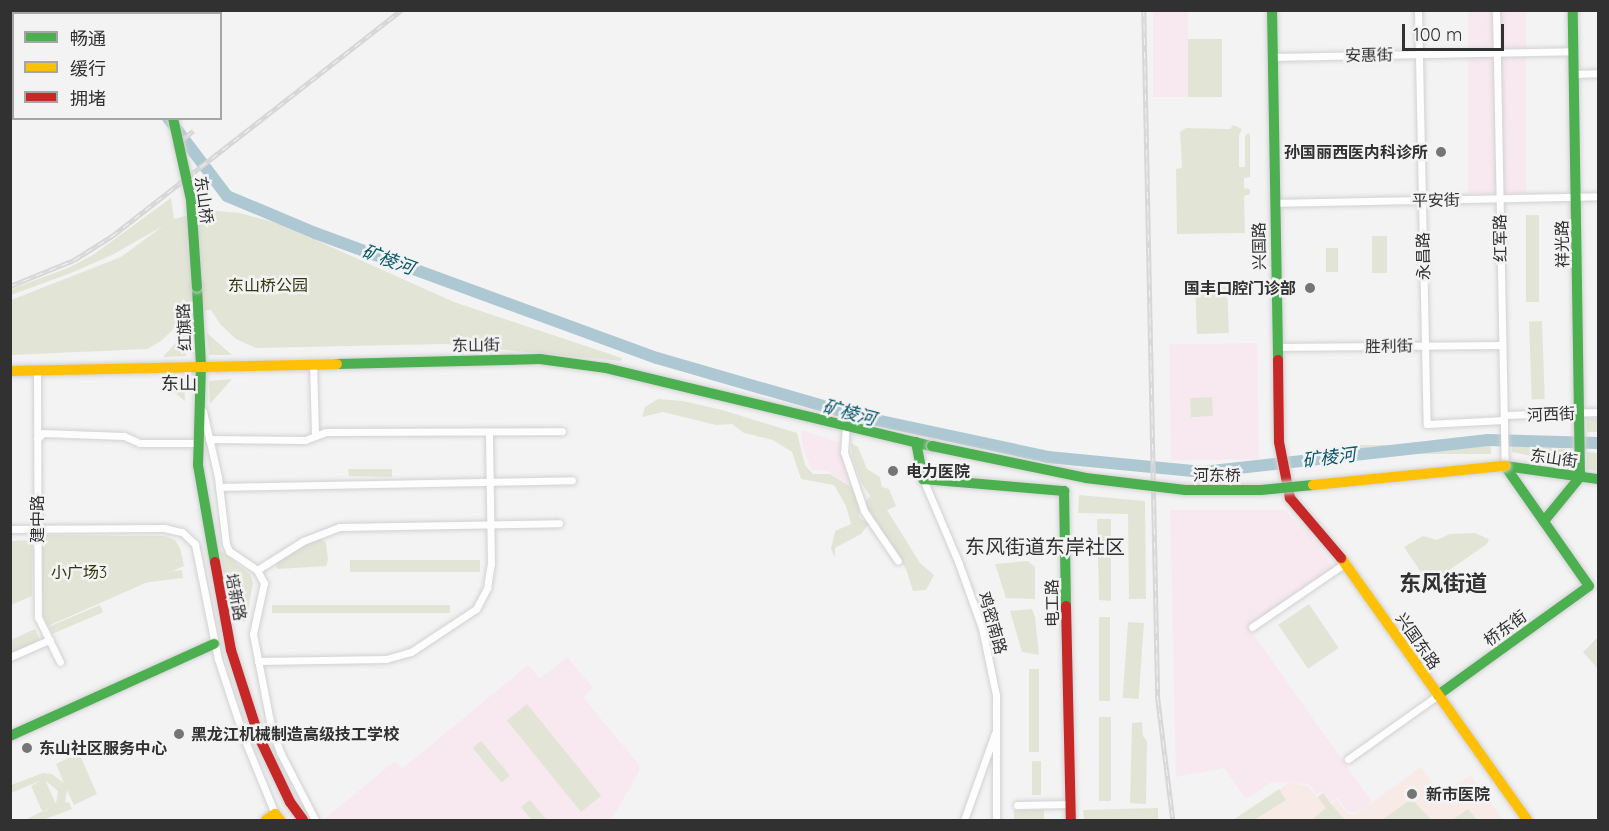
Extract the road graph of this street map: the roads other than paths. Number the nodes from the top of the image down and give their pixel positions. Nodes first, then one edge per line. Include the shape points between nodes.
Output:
1 (1272, 10) edge
2 (1418, 10) edge
3 (1496, 10) edge
4 (1573, 10) edge
5 (1574, 51) junction
6 (1497, 52) junction
7 (1419, 54) junction
8 (1272, 57) junction
9 (1599, 73) edge
10 (1574, 74) junction
11 (173, 120) edge
12 (1599, 196) edge
13 (1576, 197) junction
14 (1500, 199) junction
15 (1422, 200) junction
16 (1274, 203) junction
17 (196, 287) joint
18 (1425, 345) junction
19 (1502, 345) junction
20 (1276, 347) junction
21 (313, 363) junction
22 (201, 365) junction
23 (37, 370) junction
24 (10, 371) edge
25 (1599, 412) edge
26 (1579, 413) junction
27 (1504, 417) junction
28 (846, 425) junction
29 (562, 431) dead end
30 (489, 432) junction
31 (315, 436) junction
32 (37, 439) junction
33 (204, 441) junction
34 (916, 442) junction
35 (932, 446) joint
36 (1504, 463) junction
37 (1580, 477) junction
38 (923, 479) junction
39 (1286, 479) joint
40 (1599, 479) edge
41 (572, 480) dead end
42 (489, 481) junction
43 (219, 488) junction
44 (1544, 521) junction
45 (491, 523) junction
46 (559, 523) dead end
47 (10, 528) edge
48 (37, 528) junction
49 (898, 561) dead end
50 (1345, 564) junction
51 (256, 570) junction
52 (1252, 627) dead end
53 (49, 640) junction
54 (214, 644) junction
55 (10, 657) edge
56 (60, 662) dead end
57 (258, 662) junction
58 (1438, 695) junction
59 (998, 725) junction
60 (10, 736) edge
61 (1348, 759) dead end
62 (1071, 804) junction
63 (1017, 805) dead end
64 (274, 818) edge
65 (303, 820) edge
66 (315, 820) edge
67 (964, 820) edge
68 (996, 820) edge
69 (1071, 820) edge
70 (1527, 820) edge

1 - 8 main road, 兴国路
2 - 7 street, 永昌路
3 - 6 street, 红军路
4 - 5 main road, 祥光路
5 - 6 street, 安惠街
5 - 10 main road, 祥光路
6 - 7 street, 安惠街
6 - 14 street, 红军路
7 - 8 street, 安惠街
7 - 15 street, 永昌路
8 - 16 main road, 兴国路
9 - 10 street
10 - 13 main road, 祥光路
11 - 17 main road, 东山桥, bridge via 191,200
12 - 13 street, 平安街
13 - 14 street, 平安街
13 - 26 main road, 祥光路
14 - 15 street, 平安街
14 - 19 street, 红军路
15 - 16 street, 平安街
15 - 18 street, 永昌路
16 - 20 main road, 兴国路
17 - 22 main road, 红旗路
18 - 19 street, 胜利街
18 - 20 street, 胜利街
18 - 27 street, 永昌路 via 1427,424
19 - 27 street, 红军路
20 - 39 main road, 兴国路 via 1279,442
21 - 22 main road, 东山街
21 - 28 main road, 东山街 via 540,359 569,362
21 - 31 street
22 - 23 main road, 东山街
22 - 33 main road, 培新路
23 - 24 main road, 东山街
23 - 32 street, 建中路
25 - 26 street, 河西街
26 - 27 street, 河西街
26 - 37 main road, 祥光路
27 - 36 street, 红军路
28 - 34 main road, 东山街
28 - 49 street via 844,452 864,511
29 - 30 street
30 - 31 street via 326,432
30 - 42 street
31 - 33 street via 305,440
32 - 33 street via 43,433 124,436 140,443
32 - 48 street, 建中路
33 - 43 street
33 - 65 main road, 培新路 via 201,490 231,650 259,737 290,802
34 - 35 main road, 东山街
34 - 38 main road, 鸡密南路
35 - 36 main road, 河东桥, bridge via 1086,478 1185,490 1261,490
36 - 37 main road, 东山街
36 - 44 main road
37 - 40 main road, 东山街
37 - 44 main road
38 - 59 street, 鸡密南路 via 982,628
38 - 62 main road, 电工路 via 1064,491
39 - 50 main road, 兴国东路 via 1291,500
41 - 42 street
42 - 43 street
42 - 45 street
43 - 51 street via 225,544
44 - 58 main road, 桥东街 via 1589,586
45 - 46 street
45 - 51 street via 339,527 303,541
45 - 57 street via 487,588 476,609 411,652 380,660
47 - 48 street
48 - 53 street, 建中路 via 38,617
48 - 54 street via 164,528 182,532 195,544
50 - 52 street
50 - 58 main road, 兴国东路
51 - 57 street via 264,583 254,634
53 - 55 street
53 - 56 street, 建中路
54 - 60 main road
54 - 64 street
57 - 66 street via 274,736
58 - 61 street
58 - 70 main road, 兴国东路
59 - 67 street
59 - 68 street, 鸡密南路
62 - 63 street
62 - 69 main road, 电工路

